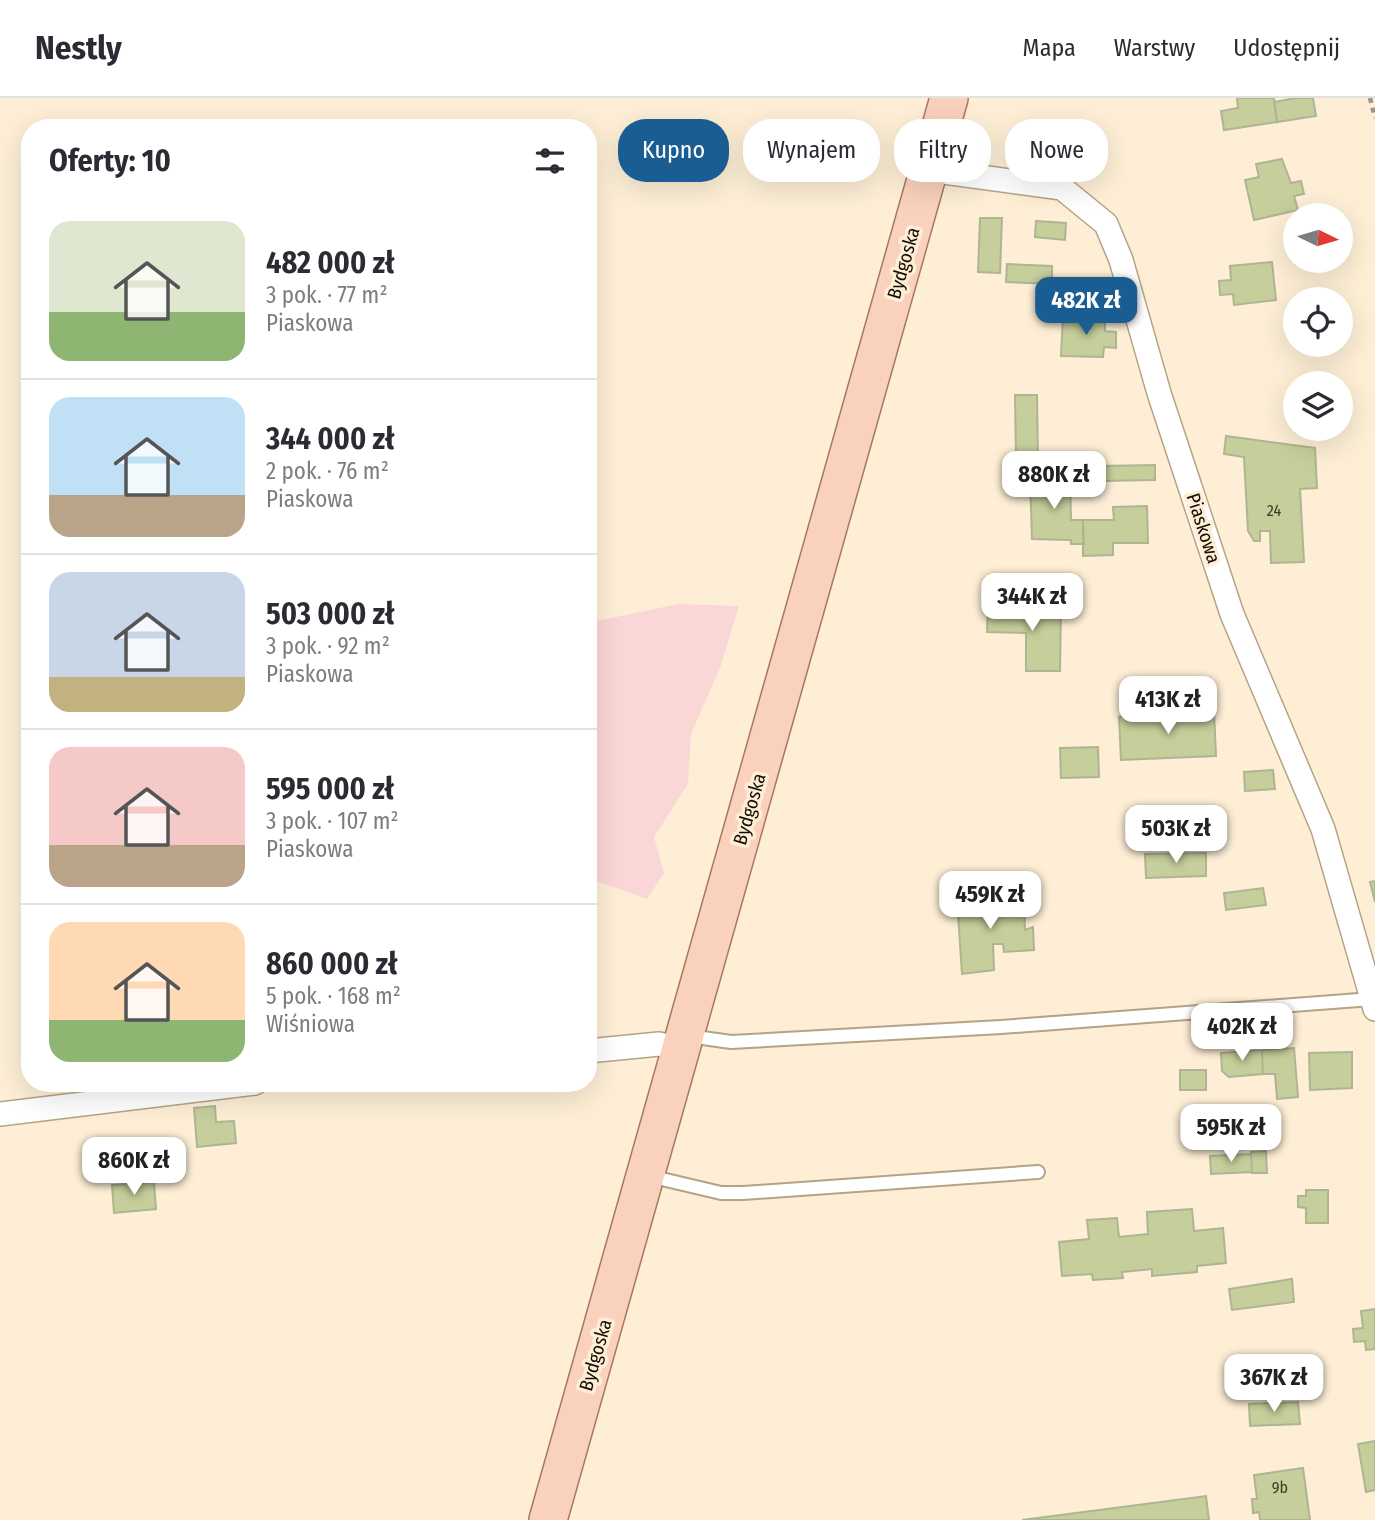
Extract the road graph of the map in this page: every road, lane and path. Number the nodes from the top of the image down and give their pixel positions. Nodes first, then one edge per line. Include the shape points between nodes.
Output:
1 (949, 98) edge
2 (1370, 98) edge
3 (1375, 118) edge
4 (943, 119) edge
5 (991, 178) edge
6 (926, 182) edge
7 (1374, 1004) edge
8 (683, 1042) junction
9 (597, 1050) edge
10 (181, 1092) edge
11 (0, 1114) edge
12 (1038, 1172) dead end
13 (645, 1175) junction
14 (548, 1520) edge

1 - 4 main road, Bydgoska
2 - 3 path
5 - 7 street, Piaskowa via 1062,188 1106,224 1233,614 1323,829
6 - 8 main road, Bydgoska
7 - 8 lane
8 - 9 street
8 - 13 main road, Bydgoska
10 - 11 street
12 - 13 lane via 743,1193
13 - 14 main road, Bydgoska

